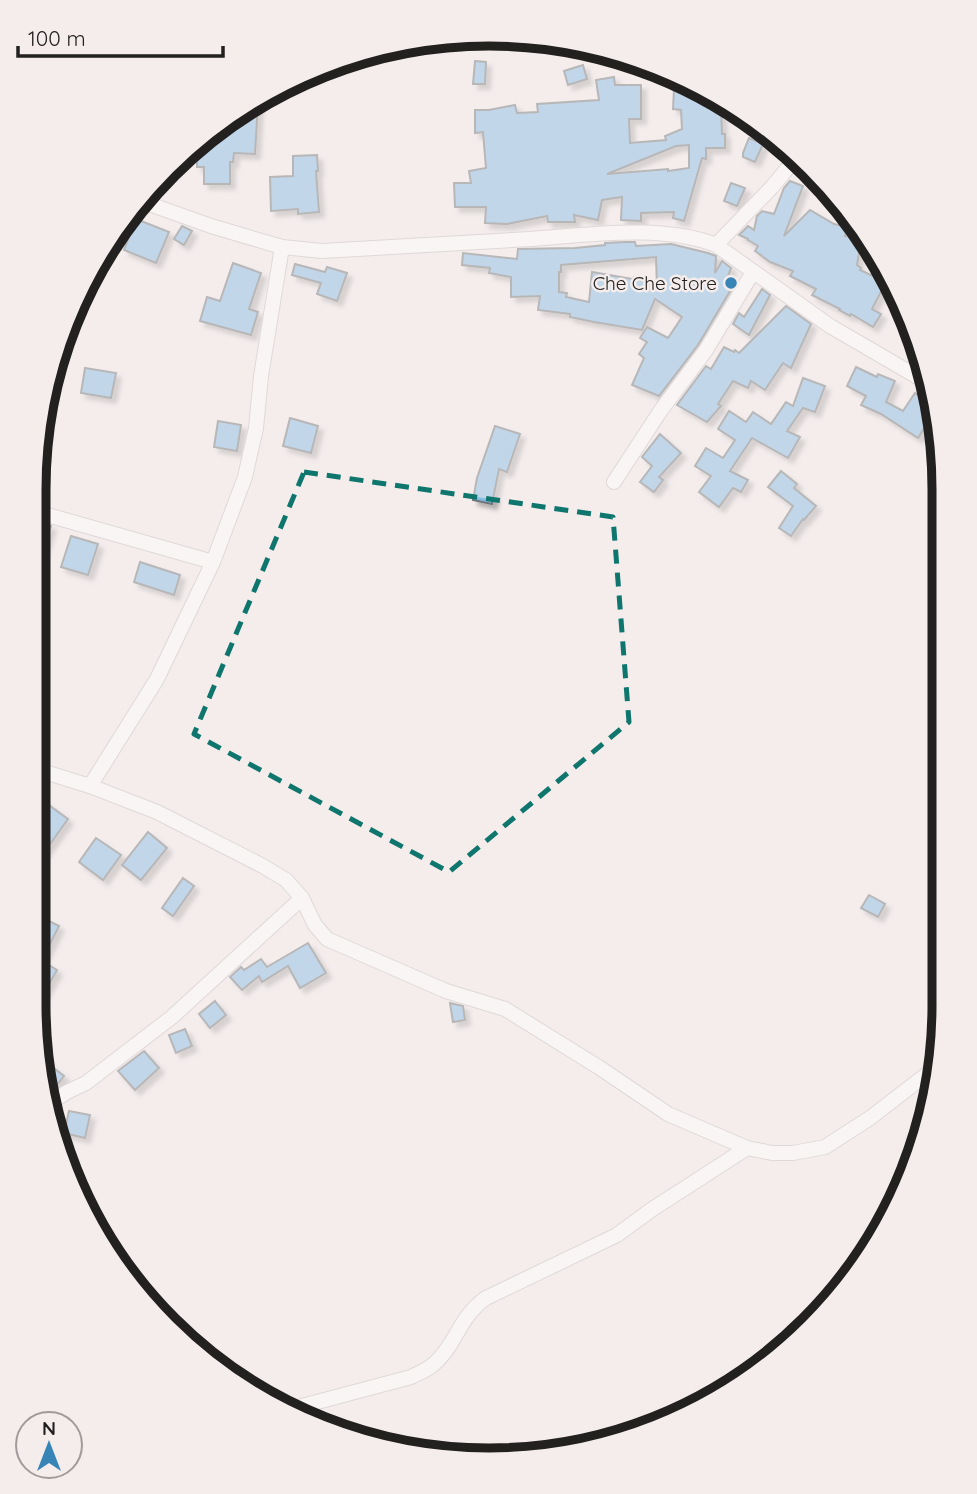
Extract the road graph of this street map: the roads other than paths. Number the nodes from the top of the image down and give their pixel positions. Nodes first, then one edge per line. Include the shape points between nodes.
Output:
1 (791, 164) edge
2 (149, 204) edge
3 (716, 246) junction
4 (282, 247) junction
5 (753, 271) junction
6 (917, 376) edge
7 (614, 482) dead end
8 (45, 514) edge
9 (213, 562) junction
10 (45, 772) edge
11 (90, 786) junction
12 (302, 898) junction
13 (926, 1075) edge
14 (55, 1098) edge
15 (747, 1147) junction
16 (300, 1406) edge

1 - 3 street
2 - 4 street
3 - 4 street via 673,234 617,234 321,251
3 - 5 street
4 - 9 street via 256,428 245,477
5 - 6 street via 830,326
5 - 7 street via 706,350
8 - 9 street
9 - 11 street via 157,679
10 - 11 street
11 - 12 street via 157,812 261,865 286,880
12 - 14 street via 172,1017 86,1083
12 - 15 street via 314,925 327,939 446,991 505,1009 668,1114
13 - 15 street via 825,1147 772,1153
15 - 16 street via 617,1236 476,1305 438,1362 429,1368

